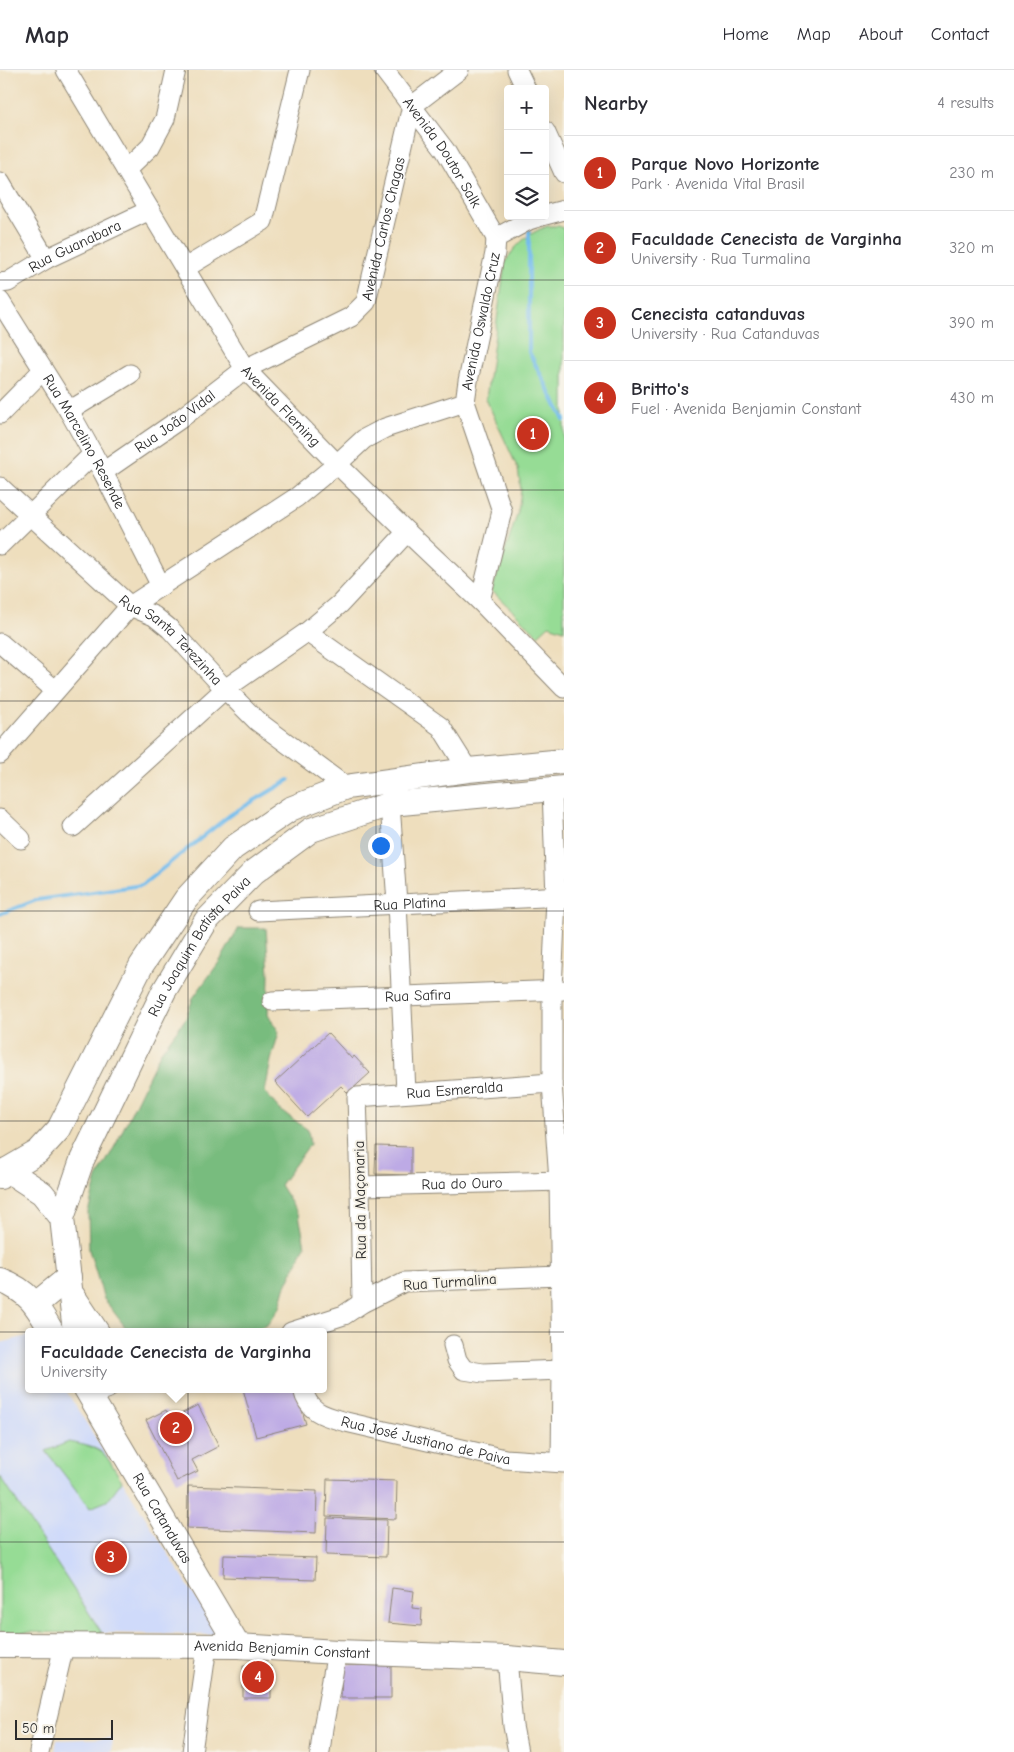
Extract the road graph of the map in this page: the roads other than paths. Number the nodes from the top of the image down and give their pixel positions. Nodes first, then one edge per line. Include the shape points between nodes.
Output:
1 (66, 70) edge
2 (176, 70) edge
3 (300, 70) edge
4 (384, 70) edge
5 (459, 70) edge
6 (517, 70) edge
7 (524, 85) edge
8 (412, 106) junction
9 (549, 140) edge
10 (126, 170) junction
11 (564, 173) edge
12 (0, 182) edge
13 (150, 210) junction
14 (564, 210) edge
15 (549, 214) edge
16 (529, 220) edge
17 (496, 238) junction
18 (46, 260) junction
19 (185, 268) junction
20 (0, 283) edge
21 (0, 301) edge
22 (245, 369) junction
23 (43, 370) junction
24 (130, 374) dead end
25 (464, 402) junction
26 (69, 411) junction
27 (0, 414) edge
28 (93, 454) junction
29 (337, 464) junction
30 (103, 472) junction
31 (0, 487) edge
32 (31, 514) junction
33 (406, 532) junction
34 (0, 545) edge
35 (161, 586) junction
36 (480, 601) junction
37 (130, 606) junction
38 (307, 632) junction
39 (0, 643) edge
40 (564, 688) edge
41 (225, 689) junction
42 (55, 690) junction
43 (0, 754) edge
44 (564, 761) edge
45 (468, 770) junction
46 (346, 787) junction
47 (558, 789) edge
48 (390, 804) junction
49 (0, 819) edge
50 (72, 827) dead end
51 (21, 839) dead end
52 (561, 894) edge
53 (397, 903) junction
54 (258, 911) dead end
55 (558, 990) edge
56 (401, 997) junction
57 (272, 1001) dead end
58 (552, 1083) junction
59 (406, 1092) junction
60 (357, 1097) joint
61 (2, 1173) edge
62 (561, 1181) edge
63 (360, 1186) junction
64 (62, 1218) junction
65 (560, 1276) junction
66 (0, 1280) edge
67 (70, 1285) junction
68 (362, 1303) junction
69 (36, 1304) junction
70 (50, 1328) edge
71 (75, 1328) edge
72 (95, 1328) edge
73 (303, 1328) edge
74 (453, 1345) dead end
75 (562, 1370) junction
76 (95, 1393) edge
77 (304, 1393) edge
78 (562, 1462) edge
79 (0, 1646) edge
80 (64, 1646) junction
81 (207, 1646) junction
82 (238, 1646) junction
83 (337, 1652) junction
84 (506, 1658) junction
85 (564, 1663) edge
86 (39, 1752) edge
87 (192, 1752) edge
88 (320, 1752) edge
89 (518, 1752) edge

1 - 10 street, Avenida Fleming
2 - 10 street via 165,120 150,147
3 - 19 street via 263,221
4 - 8 street, Avenida Doutor Salk
5 - 8 street
6 - 7 street
8 - 17 street, Avenida Doutor Salk via 445,150
8 - 22 street, Avenida Carlos Chagas via 366,302 351,317
9 - 11 street
10 - 13 street, Avenida Fleming
12 - 18 street
13 - 18 street, Rua Guanabara
13 - 19 street, Avenida Fleming
14 - 15 street, Avenida Oswaldo Cruz
16 - 17 street, Avenida Oswaldo Cruz
17 - 25 street, Avenida Oswaldo Cruz
18 - 20 street, Rua Guanabara via 8,282
19 - 22 street, Avenida Fleming
21 - 23 street, Rua Marcelino Resende
22 - 29 street, Avenida Fleming
22 - 30 street, Rua João Vidal
23 - 26 street, Rua Marcelino Resende
23 - 27 street
24 - 26 street
25 - 29 street, Avenida Oswaldo Cruz via 385,428 364,439
25 - 36 street via 502,511
26 - 28 street, Rua Marcelino Resende
28 - 30 street, Rua Marcelino Resende
28 - 32 street
29 - 33 street, Avenida Fleming
29 - 35 street, Avenida Oswaldo Cruz via 297,497
30 - 35 street, Rua Marcelino Resende
31 - 32 street, Rua Santa Terezinha
32 - 34 street
32 - 37 street, Rua Santa Terezinha
33 - 36 street, Avenida Fleming
33 - 38 street via 340,604
35 - 37 street, Avenida Oswaldo Cruz
36 - 40 street, Avenida Fleming
37 - 41 street, Rua Santa Terezinha via 154,616 170,629
37 - 42 street, Avenida Oswaldo Cruz
38 - 41 street
38 - 45 street via 441,727
39 - 42 street
41 - 46 street, Rua Santa Terezinha via 257,721
41 - 50 street
42 - 43 street, Avenida Oswaldo Cruz
44 - 45 main road
45 - 46 main road
46 - 61 main road via 290,809 233,848 186,899 141,966 59,1129 38,1152
47 - 48 main road, Rua Joaquim Batista Paiva
47 - 52 street
48 - 53 street
48 - 64 main road, Rua Joaquim Batista Paiva via 311,830 254,872 206,921 164,991 82,1160
49 - 51 street
52 - 53 street, Rua Platina
52 - 55 street
53 - 54 street, Rua Platina
53 - 56 street
55 - 56 street, Rua Safira
55 - 58 street
56 - 57 street, Rua Safira
56 - 59 street
58 - 59 street, Rua Esmeralda
58 - 62 street
59 - 60 street, Rua Esmeralda
60 - 63 street, Rua da Maçonaria
61 - 64 main road via 42,1193
62 - 63 street, Rua do Ouro
62 - 65 street
63 - 68 street, Rua da Maçonaria
64 - 67 main road, Rua Joaquim Batista Paiva
65 - 68 street, Rua Turmalina via 404,1282
65 - 75 street
66 - 69 main road via 16,1286
67 - 69 main road
67 - 71 main road, Rua Joaquim Batista Paiva
67 - 72 main road
68 - 73 street, Rua Turmalina via 344,1315
69 - 70 main road
74 - 75 street via 464,1370 484,1373
75 - 78 street
76 - 82 main road, Rua Catanduvas
77 - 78 street, Rua José Justiano de Paiva via 305,1399 320,1414 346,1422 505,1460
79 - 80 main road, Avenida Benjamin Constant
80 - 81 main road, Avenida Benjamin Constant
80 - 86 street
81 - 82 main road, Avenida Benjamin Constant
81 - 87 street
82 - 83 main road, Avenida Benjamin Constant
83 - 84 main road, Avenida Benjamin Constant
83 - 88 street
84 - 85 main road, Avenida Benjamin Constant
84 - 89 street

